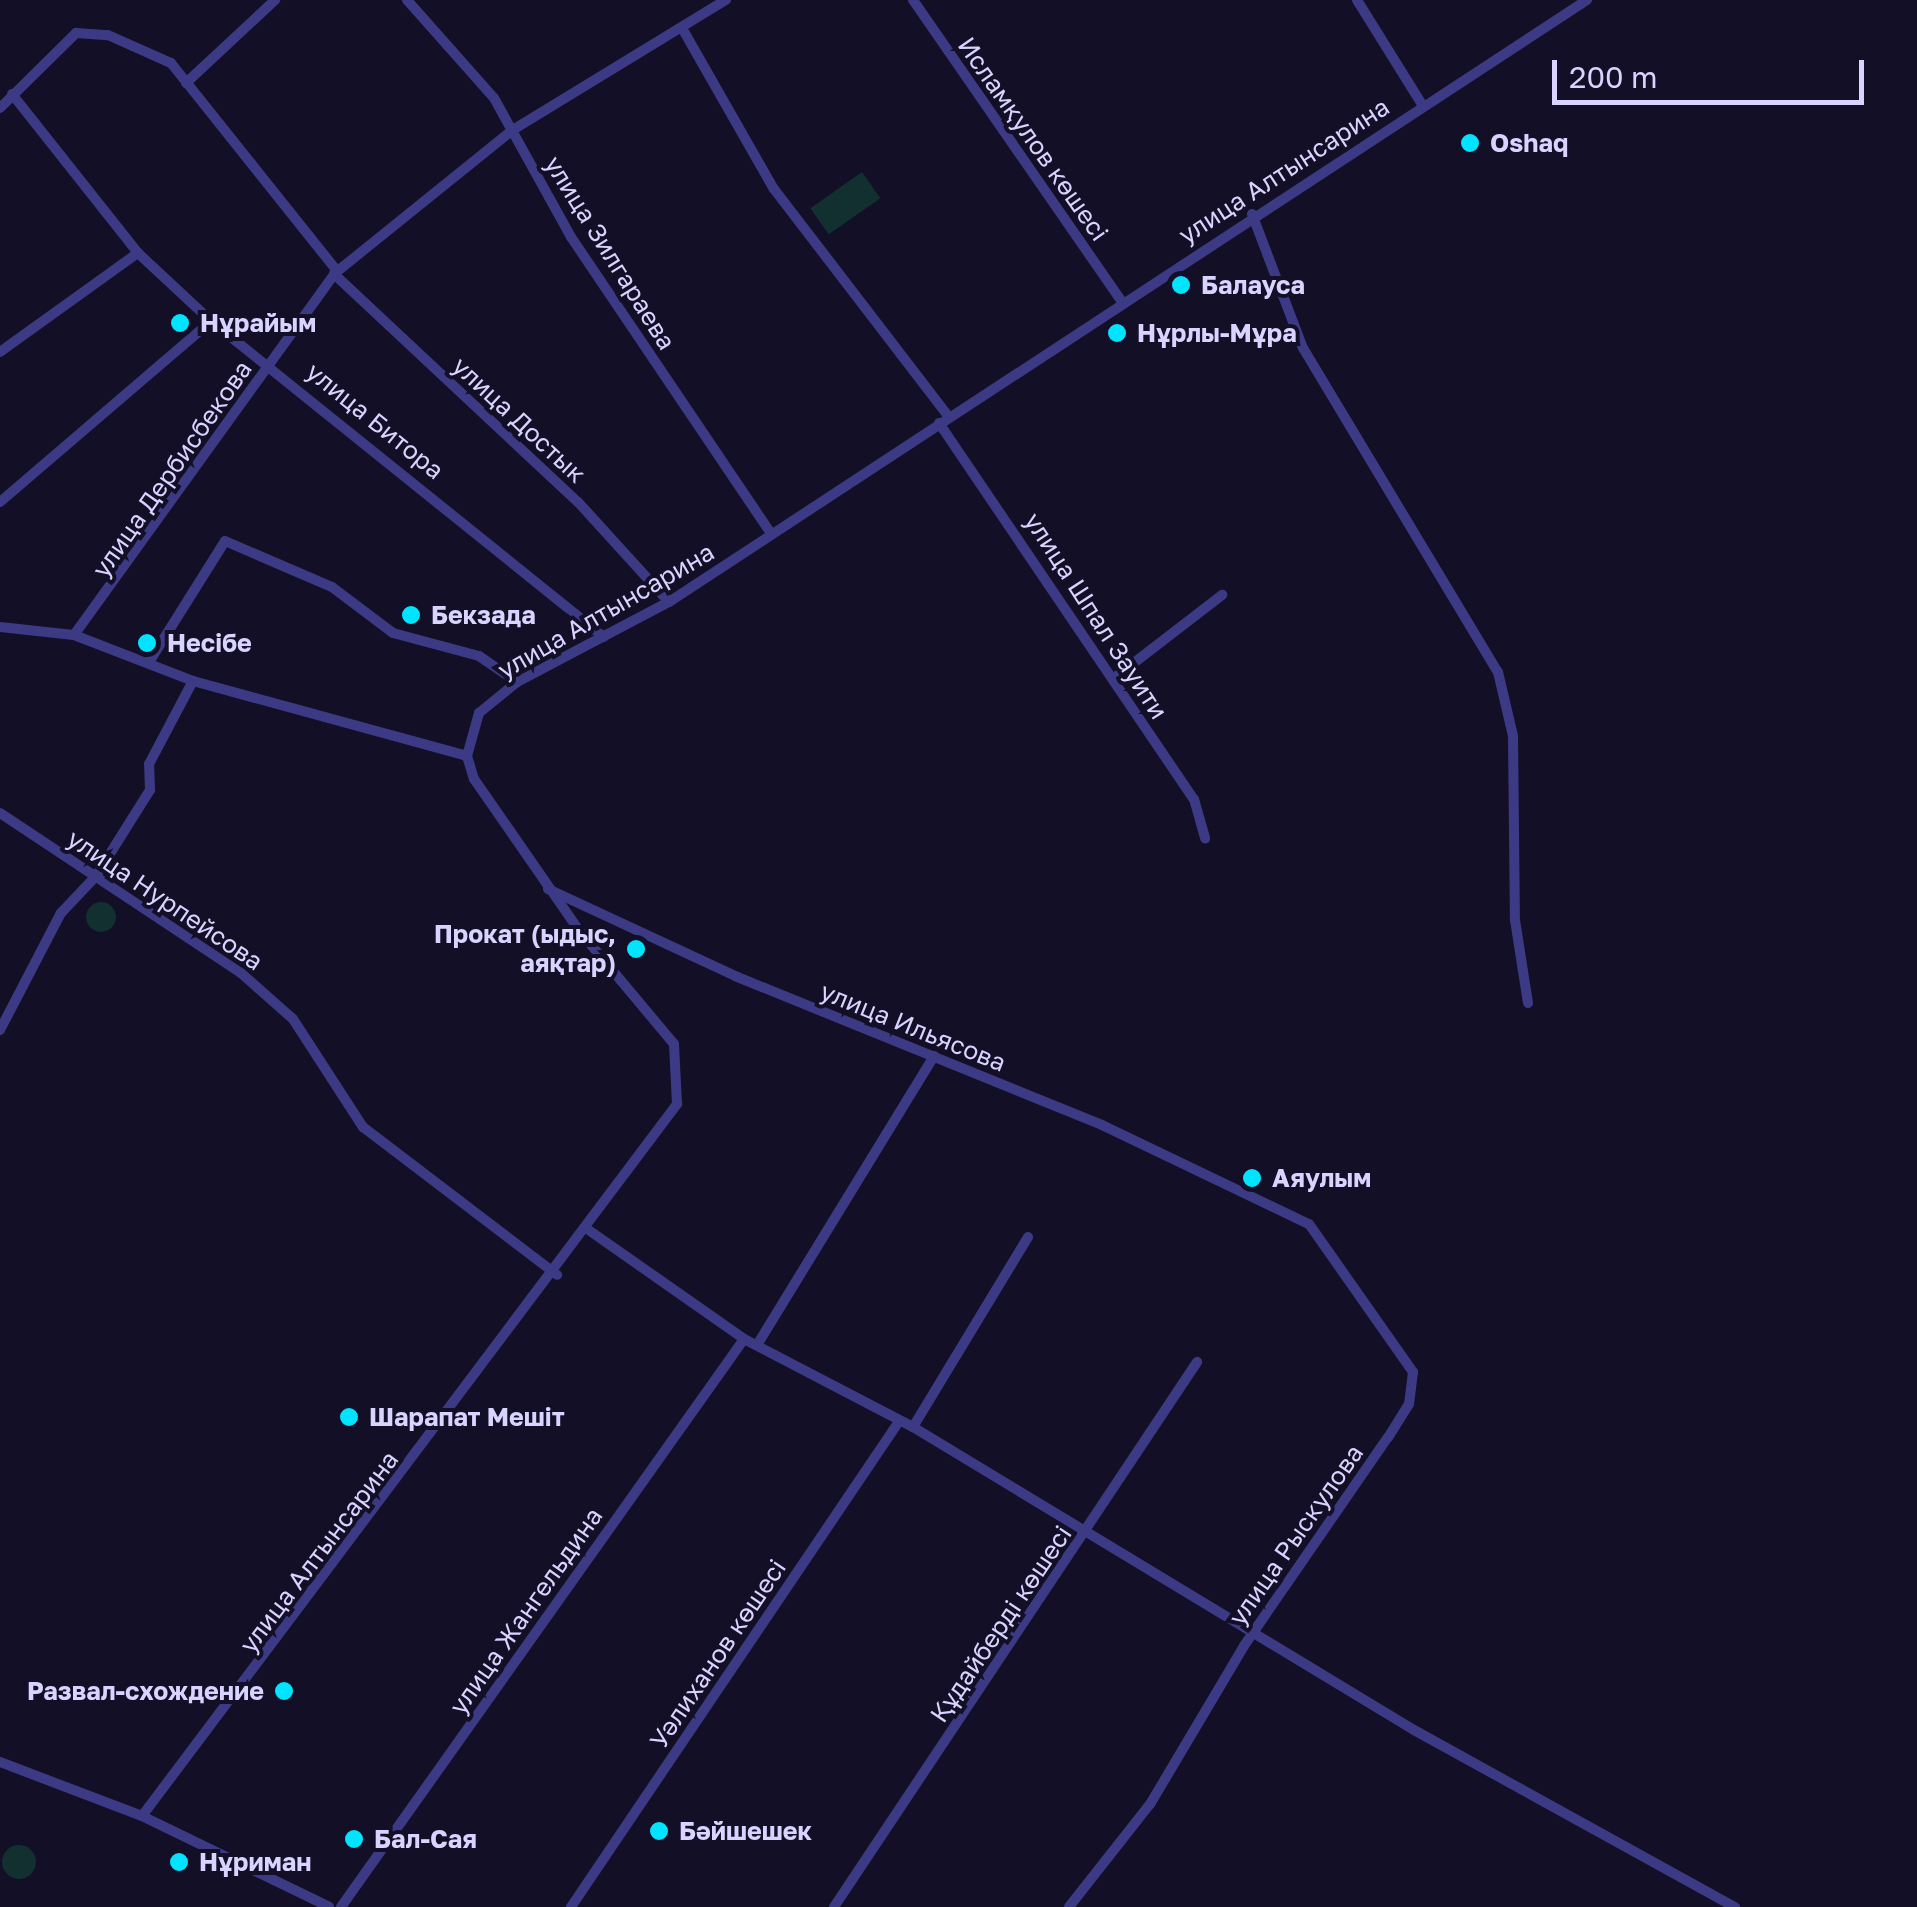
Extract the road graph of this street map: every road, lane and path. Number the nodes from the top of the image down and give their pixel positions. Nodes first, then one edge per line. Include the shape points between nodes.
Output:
1 (275, 0) edge
2 (407, 0) edge
3 (726, 0) edge
4 (912, 0) edge
5 (1357, 0) edge
6 (1586, 0) edge
7 (682, 28) junction
8 (186, 83) junction
9 (12, 94) junction
10 (1423, 106) junction
11 (0, 108) edge
12 (511, 131) junction
13 (1252, 214) junction
14 (138, 253) junction
15 (336, 272) junction
16 (1121, 300) junction
17 (210, 321) junction
18 (0, 352) edge
19 (271, 364) junction
20 (944, 420) junction
21 (0, 502) edge
22 (771, 534) junction
23 (1222, 594) dead end
24 (669, 602) junction
25 (0, 627) edge
26 (74, 634) junction
27 (604, 637) junction
28 (151, 659) junction
29 (1113, 679) junction
30 (192, 681) junction
31 (517, 682) junction
32 (467, 756) junction
33 (0, 813) edge
34 (1205, 838) dead end
35 (96, 876) junction
36 (547, 888) junction
37 (1528, 1003) dead end
38 (0, 1030) edge
39 (934, 1056) junction
40 (1264, 1202) joint
41 (590, 1231) junction
42 (1028, 1238) dead end
43 (557, 1275) junction
44 (744, 1339) junction
45 (757, 1345) junction
46 (1197, 1362) dead end
47 (898, 1423) junction
48 (913, 1428) junction
49 (1089, 1530) junction
50 (1259, 1632) junction
51 (0, 1762) edge
52 (142, 1816) junction
53 (329, 1907) edge
54 (341, 1907) edge
55 (571, 1907) edge
56 (834, 1907) edge
57 (1069, 1907) edge
58 (1735, 1907) edge

1 - 8 street
2 - 12 street, улица Зилгараева
3 - 7 street, улица Дербисбекова
4 - 16 street, Исламқулов көшесі
5 - 10 street
6 - 10 street, улица Алтынсарина
7 - 12 street, улица Дербисбекова
7 - 20 street, улица Шпал Зауити via 756,163
8 - 9 street, улица Достык via 170,63 128,43 76,33
8 - 15 street, улица Достык
9 - 11 street
9 - 14 street, улица Битора
10 - 13 street, улица Алтынсарина
12 - 15 street, улица Дербисбекова
12 - 22 street, улица Зилгараева via 571,237
13 - 16 street, улица Алтынсарина
13 - 37 street via 1304,348 1503,686
14 - 17 street, улица Битора
14 - 18 street
15 - 19 street, улица Дербисбекова
15 - 24 street, улица Достык via 578,502
16 - 20 street, улица Алтынсарина
17 - 19 street, улица Битора
17 - 21 street
19 - 26 street, улица Дербисбекова
19 - 27 street, улица Битора
20 - 22 street, улица Алтынсарина
20 - 29 street, улица Шпал Зауити
22 - 24 street, улица Алтынсарина
23 - 29 street
24 - 27 street, улица Алтынсарина
25 - 26 street
26 - 28 street
27 - 31 street, улица Алтынсарина
28 - 30 street
28 - 31 street via 225,541 332,587 394,632 480,656
29 - 34 street, улица Шпал Зауити via 1194,799
30 - 32 street
30 - 35 street via 149,764 150,790
31 - 32 street, улица Алтынсарина via 478,713
32 - 36 street, улица Алтынсарина
33 - 35 street, улица Нурпейсова
35 - 38 street via 61,913
35 - 43 street, улица Нурпейсова via 242,972 293,1019 363,1127
36 - 39 street, улица Ильясова
36 - 41 street, улица Алтынсарина via 656,1016 683,1076 678,1104
39 - 40 street, улица Ильясова
39 - 45 street
40 - 50 street, улица Рыскулова via 1309,1224 1413,1372 1414,1388
41 - 43 street, улица Алтынсарина
41 - 44 street
42 - 48 street
43 - 52 street, улица Алтынсарина
44 - 45 street
44 - 54 street, улица Жангельдина
45 - 47 street
46 - 49 street, Құдайберді көшесі
47 - 48 street
47 - 55 street, Уәлиханов көшесі
48 - 49 street
49 - 50 street
49 - 56 street, Құдайберді көшесі
50 - 57 street, улица Рыскулова via 1150,1804
50 - 58 street via 1414,1730
51 - 52 street
52 - 53 street

